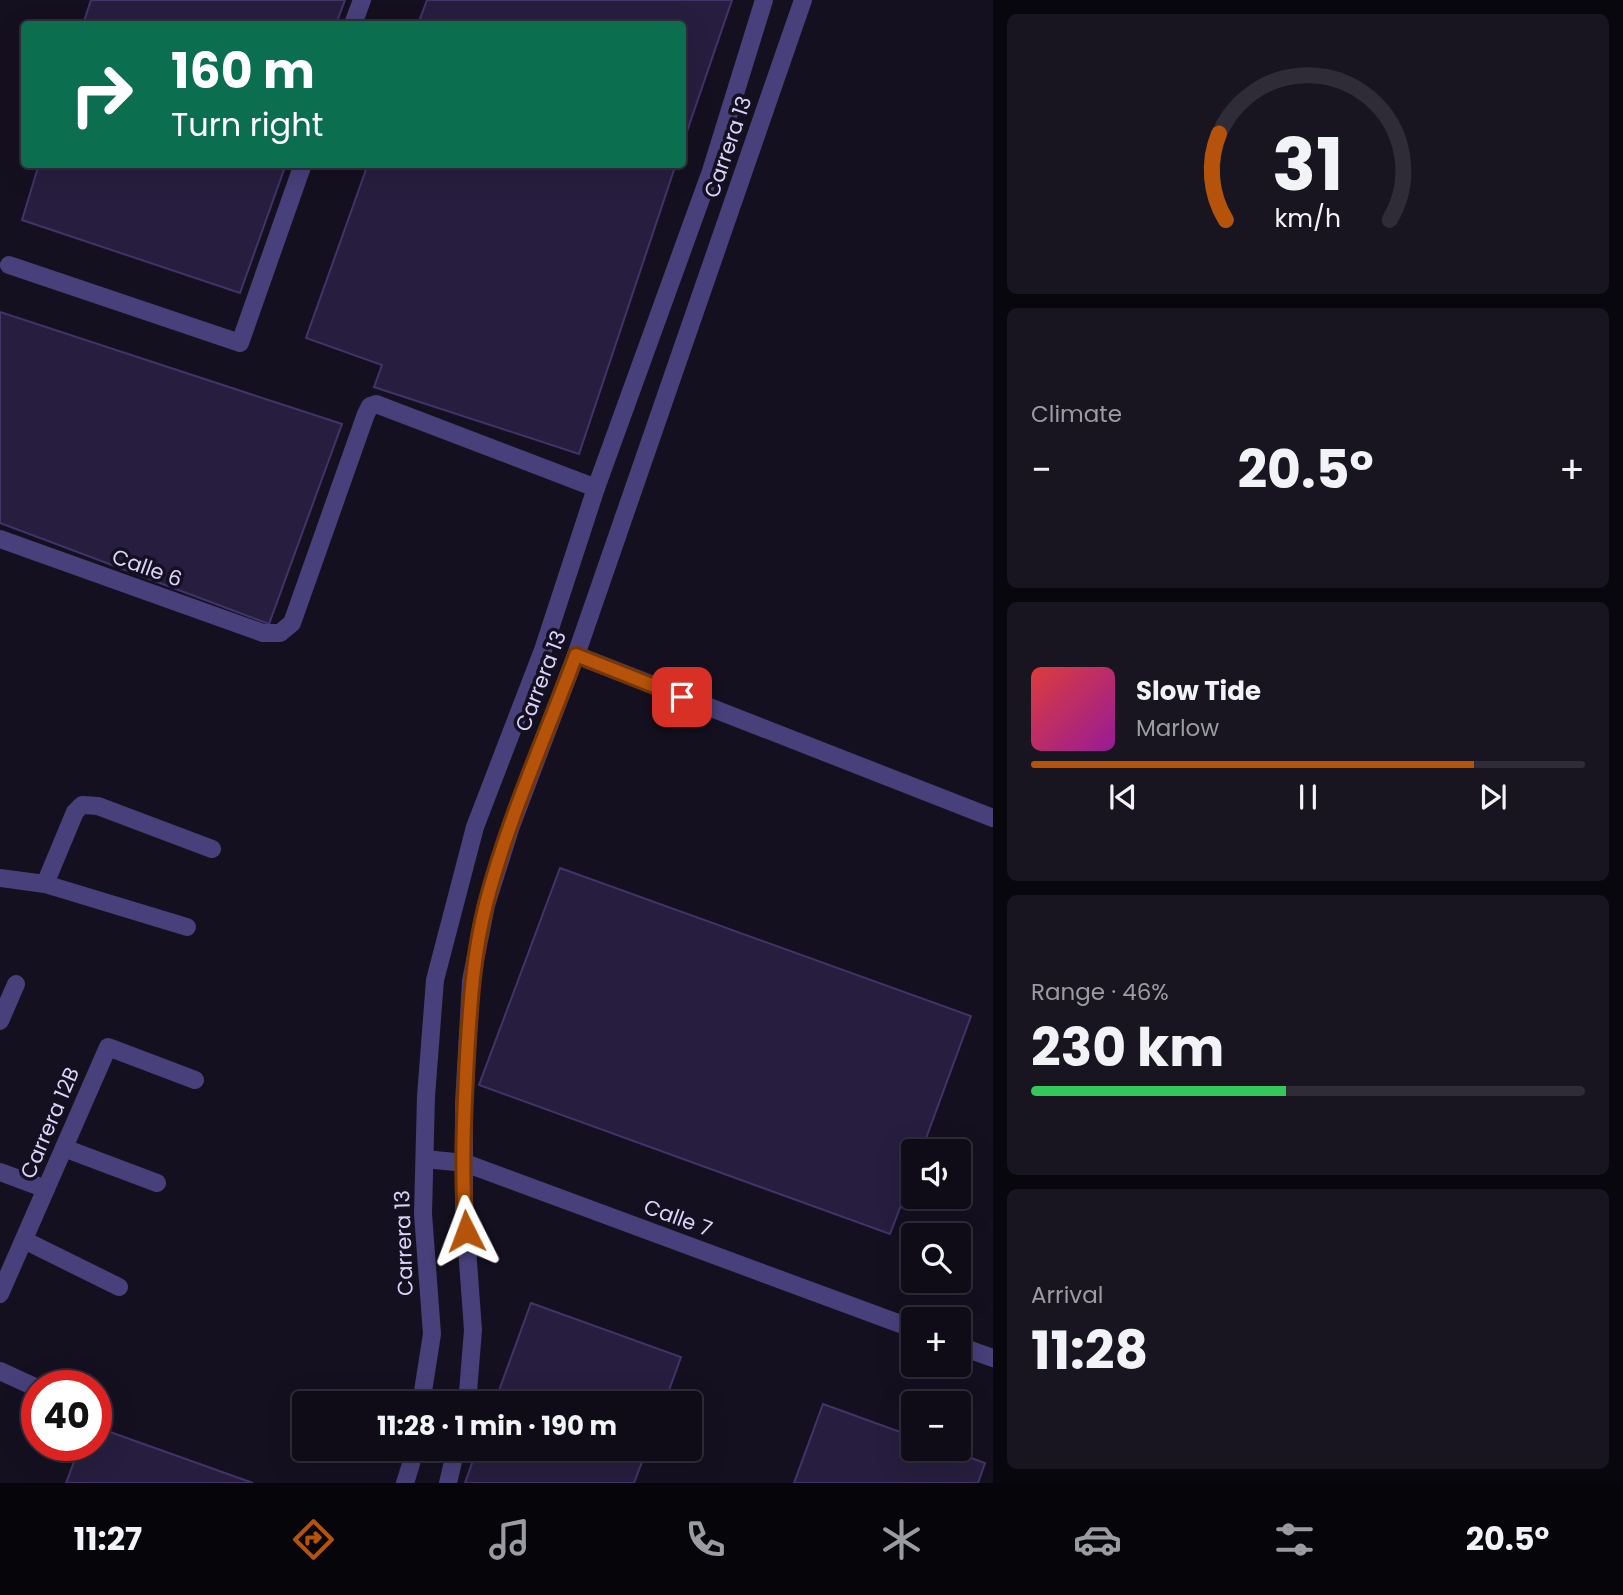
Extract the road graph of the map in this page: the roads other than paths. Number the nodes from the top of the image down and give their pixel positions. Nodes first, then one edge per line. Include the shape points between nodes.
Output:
1 (362, 0) edge
2 (764, 0) edge
3 (803, 0) edge
4 (354, 21) edge
5 (302, 168) edge
6 (9, 265) dead end
7 (659, 315) junction
8 (690, 324) junction
9 (596, 488) junction
10 (0, 539) edge
11 (576, 655) junction
12 (993, 818) edge
13 (212, 849) dead end
14 (0, 878) edge
15 (46, 884) junction
16 (187, 927) dead end
17 (16, 984) dead end
18 (0, 1021) edge
19 (195, 1080) dead end
20 (64, 1148) junction
21 (425, 1159) junction
22 (465, 1163) junction
23 (0, 1172) edge
24 (157, 1183) dead end
25 (47, 1189) junction
26 (24, 1240) junction
27 (119, 1287) dead end
28 (0, 1294) edge
29 (901, 1324) edge
30 (971, 1350) edge
31 (993, 1358) edge
32 (0, 1371) edge
33 (21, 1381) edge
34 (423, 1391) edge
35 (468, 1391) edge
36 (411, 1461) edge
37 (453, 1461) edge
38 (405, 1483) edge
39 (448, 1483) edge

1 - 4 street
2 - 7 street, Carrera 13 via 711,171
3 - 8 street, Carrera 13
5 - 6 street via 240,343
7 - 8 street
7 - 9 street, Carrera 13
8 - 11 street, Carrera 13
9 - 10 street, Calle 6 via 376,404 370,406 292,623 280,633 263,633
9 - 21 street, Carrera 13 via 543,650 475,827 435,980
11 - 12 street
11 - 22 street, Carrera 13 via 486,905 471,981
13 - 15 street via 98,806 82,805
14 - 15 street
15 - 16 street
17 - 18 street
19 - 20 street, Carrera 12B via 108,1046
20 - 24 street
20 - 25 street, Carrera 12B
21 - 22 street, Calle 7
21 - 34 street, Carrera 13 via 432,1334
22 - 29 street, Calle 7
22 - 35 street, Carrera 13 via 473,1330
23 - 25 street
25 - 26 street, Carrera 12B
26 - 27 street
26 - 28 street, Carrera 12B
30 - 31 street
32 - 33 street
36 - 38 street
37 - 39 street

